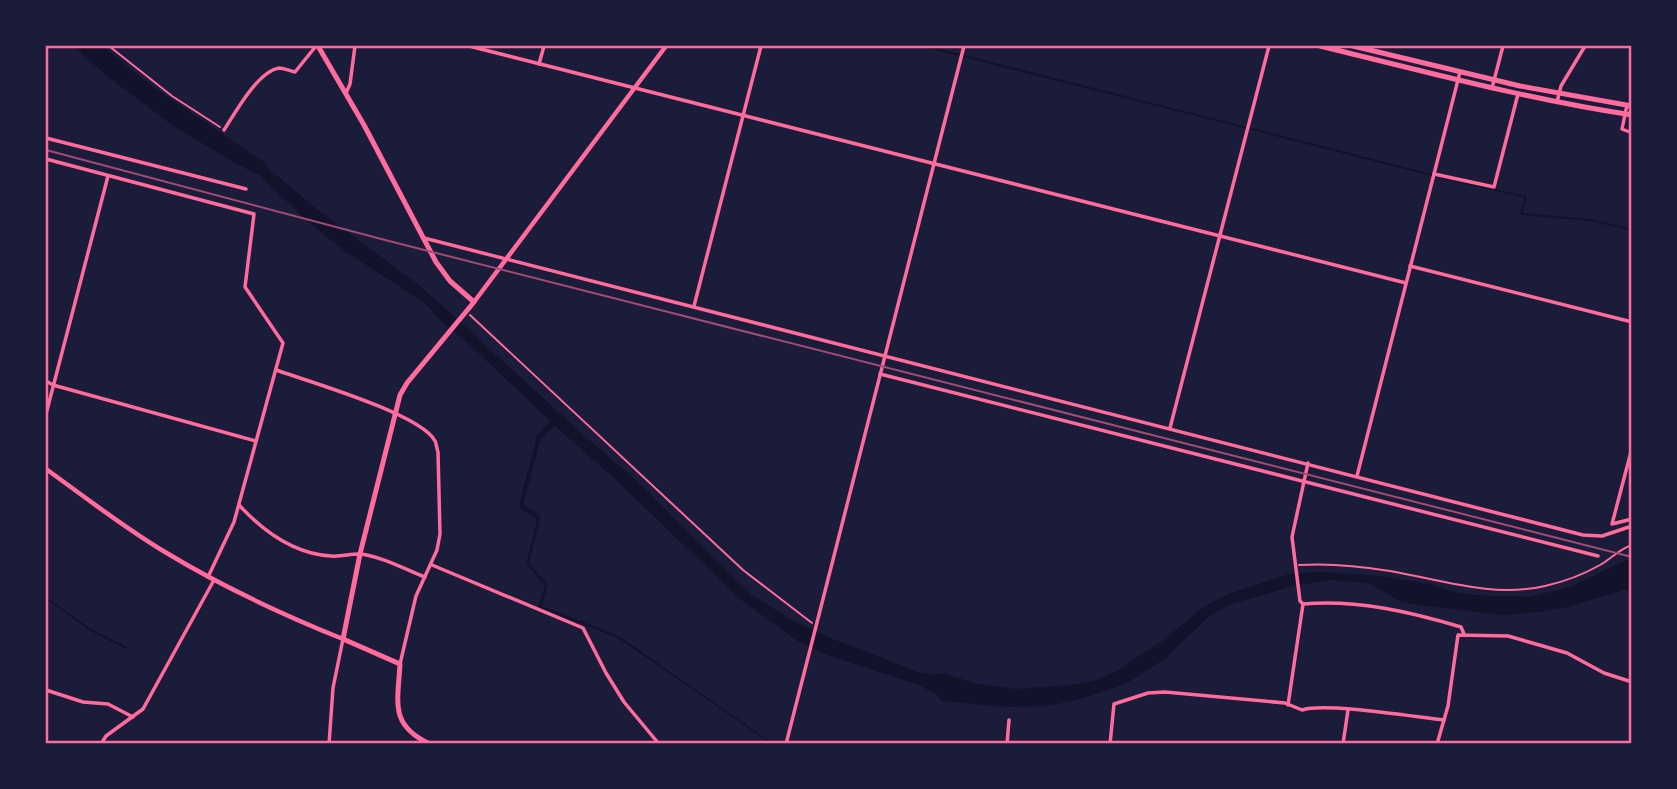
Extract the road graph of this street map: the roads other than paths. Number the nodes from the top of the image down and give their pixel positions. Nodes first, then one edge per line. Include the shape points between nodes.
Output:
1 (317, 46) edge
2 (355, 46) edge
3 (469, 46) edge
4 (544, 46) edge
5 (666, 46) edge
6 (761, 46) edge
7 (964, 46) edge
8 (1269, 46) edge
9 (1320, 46) edge
10 (1353, 46) edge
11 (1503, 46) edge
12 (1585, 46) edge
13 (540, 64) junction
14 (1460, 72) junction
15 (1494, 79) junction
16 (1458, 81) junction
17 (1520, 86) junction
18 (635, 88) junction
19 (1492, 88) junction
20 (346, 93) junction
21 (1518, 93) junction
22 (1559, 93) junction
23 (1557, 102) junction
24 (1629, 105) edge
25 (743, 114) junction
26 (1628, 114) edge
27 (224, 130) road end
28 (1632, 132) edge
29 (46, 138) edge
30 (46, 159) edge
31 (933, 163) junction
32 (1434, 174) junction
33 (108, 176) junction
34 (246, 189) dead end
35 (1220, 236) junction
36 (424, 238) junction
37 (508, 259) junction
38 (1410, 266) junction
39 (1406, 283) junction
40 (474, 302) junction
41 (694, 306) junction
42 (1632, 322) edge
43 (884, 355) junction
44 (275, 370) junction
45 (880, 374) junction
46 (46, 381) edge
47 (53, 386) junction
48 (397, 413) junction
49 (46, 414) edge
50 (1170, 428) junction
51 (256, 441) junction
52 (1632, 448) edge
53 (1308, 463) junction
54 (46, 469) edge
55 (1357, 476) junction
56 (1303, 481) junction
57 (239, 505) junction
58 (1632, 519) edge
59 (1632, 526) edge
60 (360, 554) junction
61 (1598, 556) dead end
62 (432, 565) junction
63 (425, 577) junction
64 (211, 578) junction
65 (1302, 602) junction
66 (1464, 635) junction
67 (343, 639) junction
68 (400, 664) junction
69 (1632, 682) edge
70 (46, 692) edge
71 (1288, 705) junction
72 (1348, 710) junction
73 (133, 717) junction
74 (1009, 720) dead end
75 (1444, 720) junction
76 (101, 744) edge
77 (329, 744) edge
78 (429, 744) edge
79 (659, 744) edge
80 (786, 744) edge
81 (1007, 744) edge
82 (1110, 744) edge
83 (1343, 744) edge
84 (1437, 744) edge

1 - 20 main road
1 - 27 street via 295,72 282,67 256,83
2 - 20 street
3 - 13 street
4 - 13 street
5 - 18 street
6 - 25 street
7 - 31 street
8 - 35 street
9 - 16 main road
10 - 14 main road
11 - 15 street
12 - 22 street
13 - 18 street
14 - 15 main road
14 - 16 street
15 - 17 main road
15 - 19 street
16 - 19 main road
16 - 32 street
17 - 21 street
17 - 22 main road
18 - 25 street
18 - 37 street
19 - 21 main road
20 - 36 main road
21 - 23 main road
21 - 32 street via 1494,187
22 - 23 street
22 - 24 main road
23 - 26 main road
24 - 26 street
25 - 31 street
25 - 41 street
26 - 28 street via 1622,129
29 - 34 street
30 - 33 street
31 - 35 street
31 - 43 street
32 - 38 street
33 - 44 street via 254,214 245,287 283,343
33 - 47 street
35 - 39 street
35 - 50 street
36 - 37 street
36 - 40 main road via 450,281
37 - 40 street
37 - 41 street
38 - 39 street
38 - 42 street
39 - 55 street
40 - 48 main road via 403,389
41 - 43 street
43 - 45 street
43 - 50 street
44 - 48 street
44 - 51 street
45 - 56 street
45 - 80 street
46 - 47 street
47 - 49 street
47 - 51 street
48 - 60 main road
48 - 62 street via 430,435 438,452 440,534
50 - 53 street
51 - 57 street
52 - 58 street via 1612,524
53 - 55 street
53 - 56 street
54 - 64 street via 162,550
55 - 59 street via 1583,535 1602,536
56 - 61 street
56 - 65 street via 1292,537
57 - 60 street via 294,548 326,556
57 - 64 street
60 - 63 street
60 - 67 main road
62 - 63 street
62 - 79 street via 583,628 624,702
63 - 68 street via 411,611
64 - 67 street
64 - 73 street via 143,709
65 - 66 street via 1333,601 1405,613 1461,627
65 - 71 street
66 - 69 street via 1508,636 1567,653
66 - 75 street via 1458,635
67 - 68 main road
67 - 77 street
68 - 78 main road via 399,715 410,733
70 - 73 street via 108,704
71 - 72 street via 1302,710
71 - 82 street via 1148,693 1114,704
72 - 75 street
72 - 83 street
73 - 76 street
74 - 81 street
75 - 84 street

